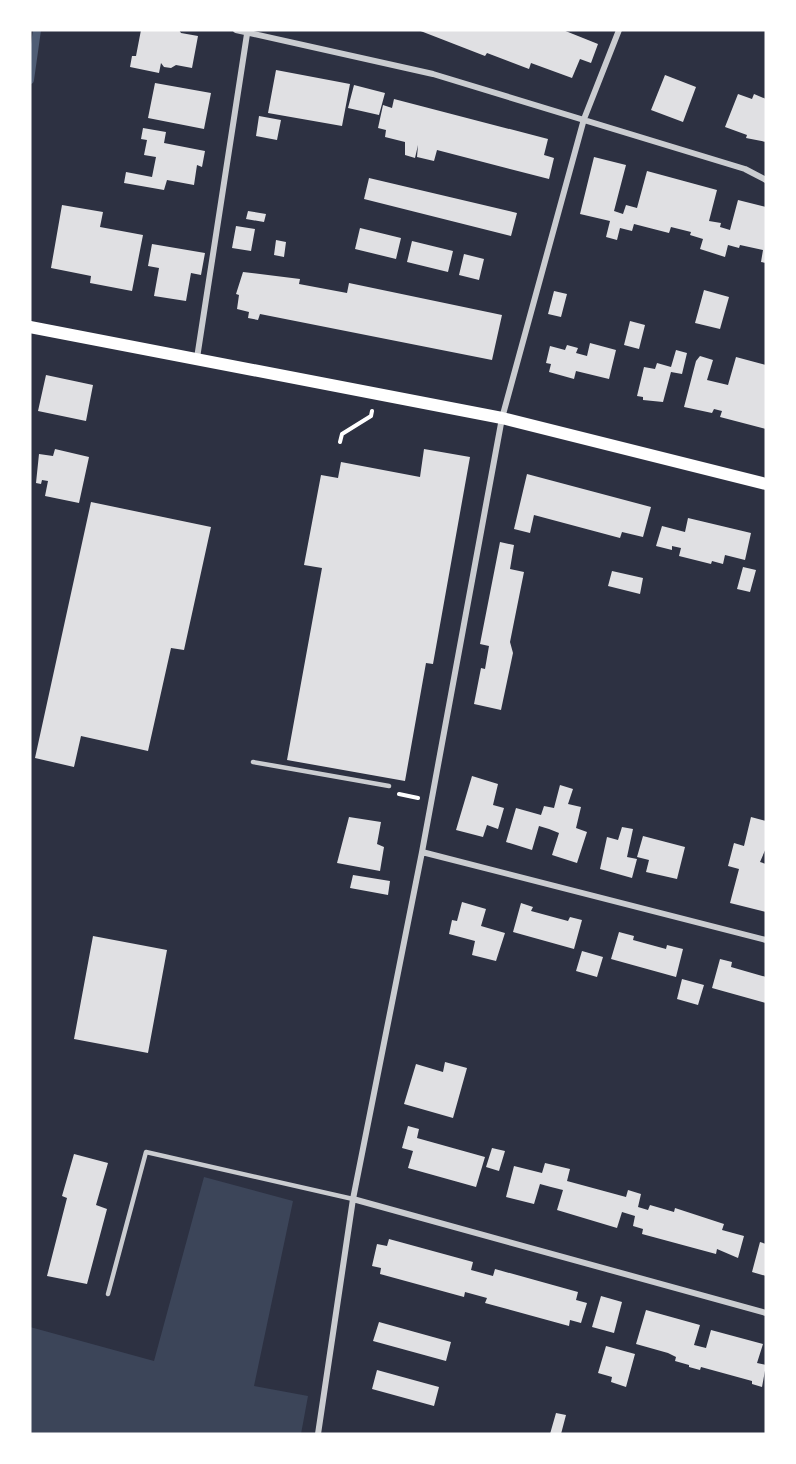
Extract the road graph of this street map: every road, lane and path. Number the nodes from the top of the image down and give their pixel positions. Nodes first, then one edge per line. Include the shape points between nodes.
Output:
1 (236, 30) edge
2 (619, 30) edge
3 (247, 34) junction
4 (584, 119) junction
5 (766, 180) edge
6 (30, 327) edge
7 (197, 358) junction
8 (376, 392) junction
9 (502, 418) junction
10 (340, 442) dead end
11 (766, 484) edge
12 (253, 762) dead end
13 (389, 786) dead end
14 (422, 852) junction
15 (766, 940) edge
16 (353, 1199) junction
17 (108, 1294) dead end
18 (766, 1313) edge
19 (318, 1434) edge

1 - 3 street
2 - 4 street
3 - 4 street via 433,74
3 - 7 street
4 - 5 street via 745,169
4 - 9 street
6 - 7 main road
7 - 8 main road
8 - 9 main road
8 - 10 path via 370,416 342,434
9 - 11 main road
9 - 14 street
12 - 13 lane
14 - 15 street
14 - 16 street
16 - 17 lane via 146,1152
16 - 18 street
16 - 19 street

